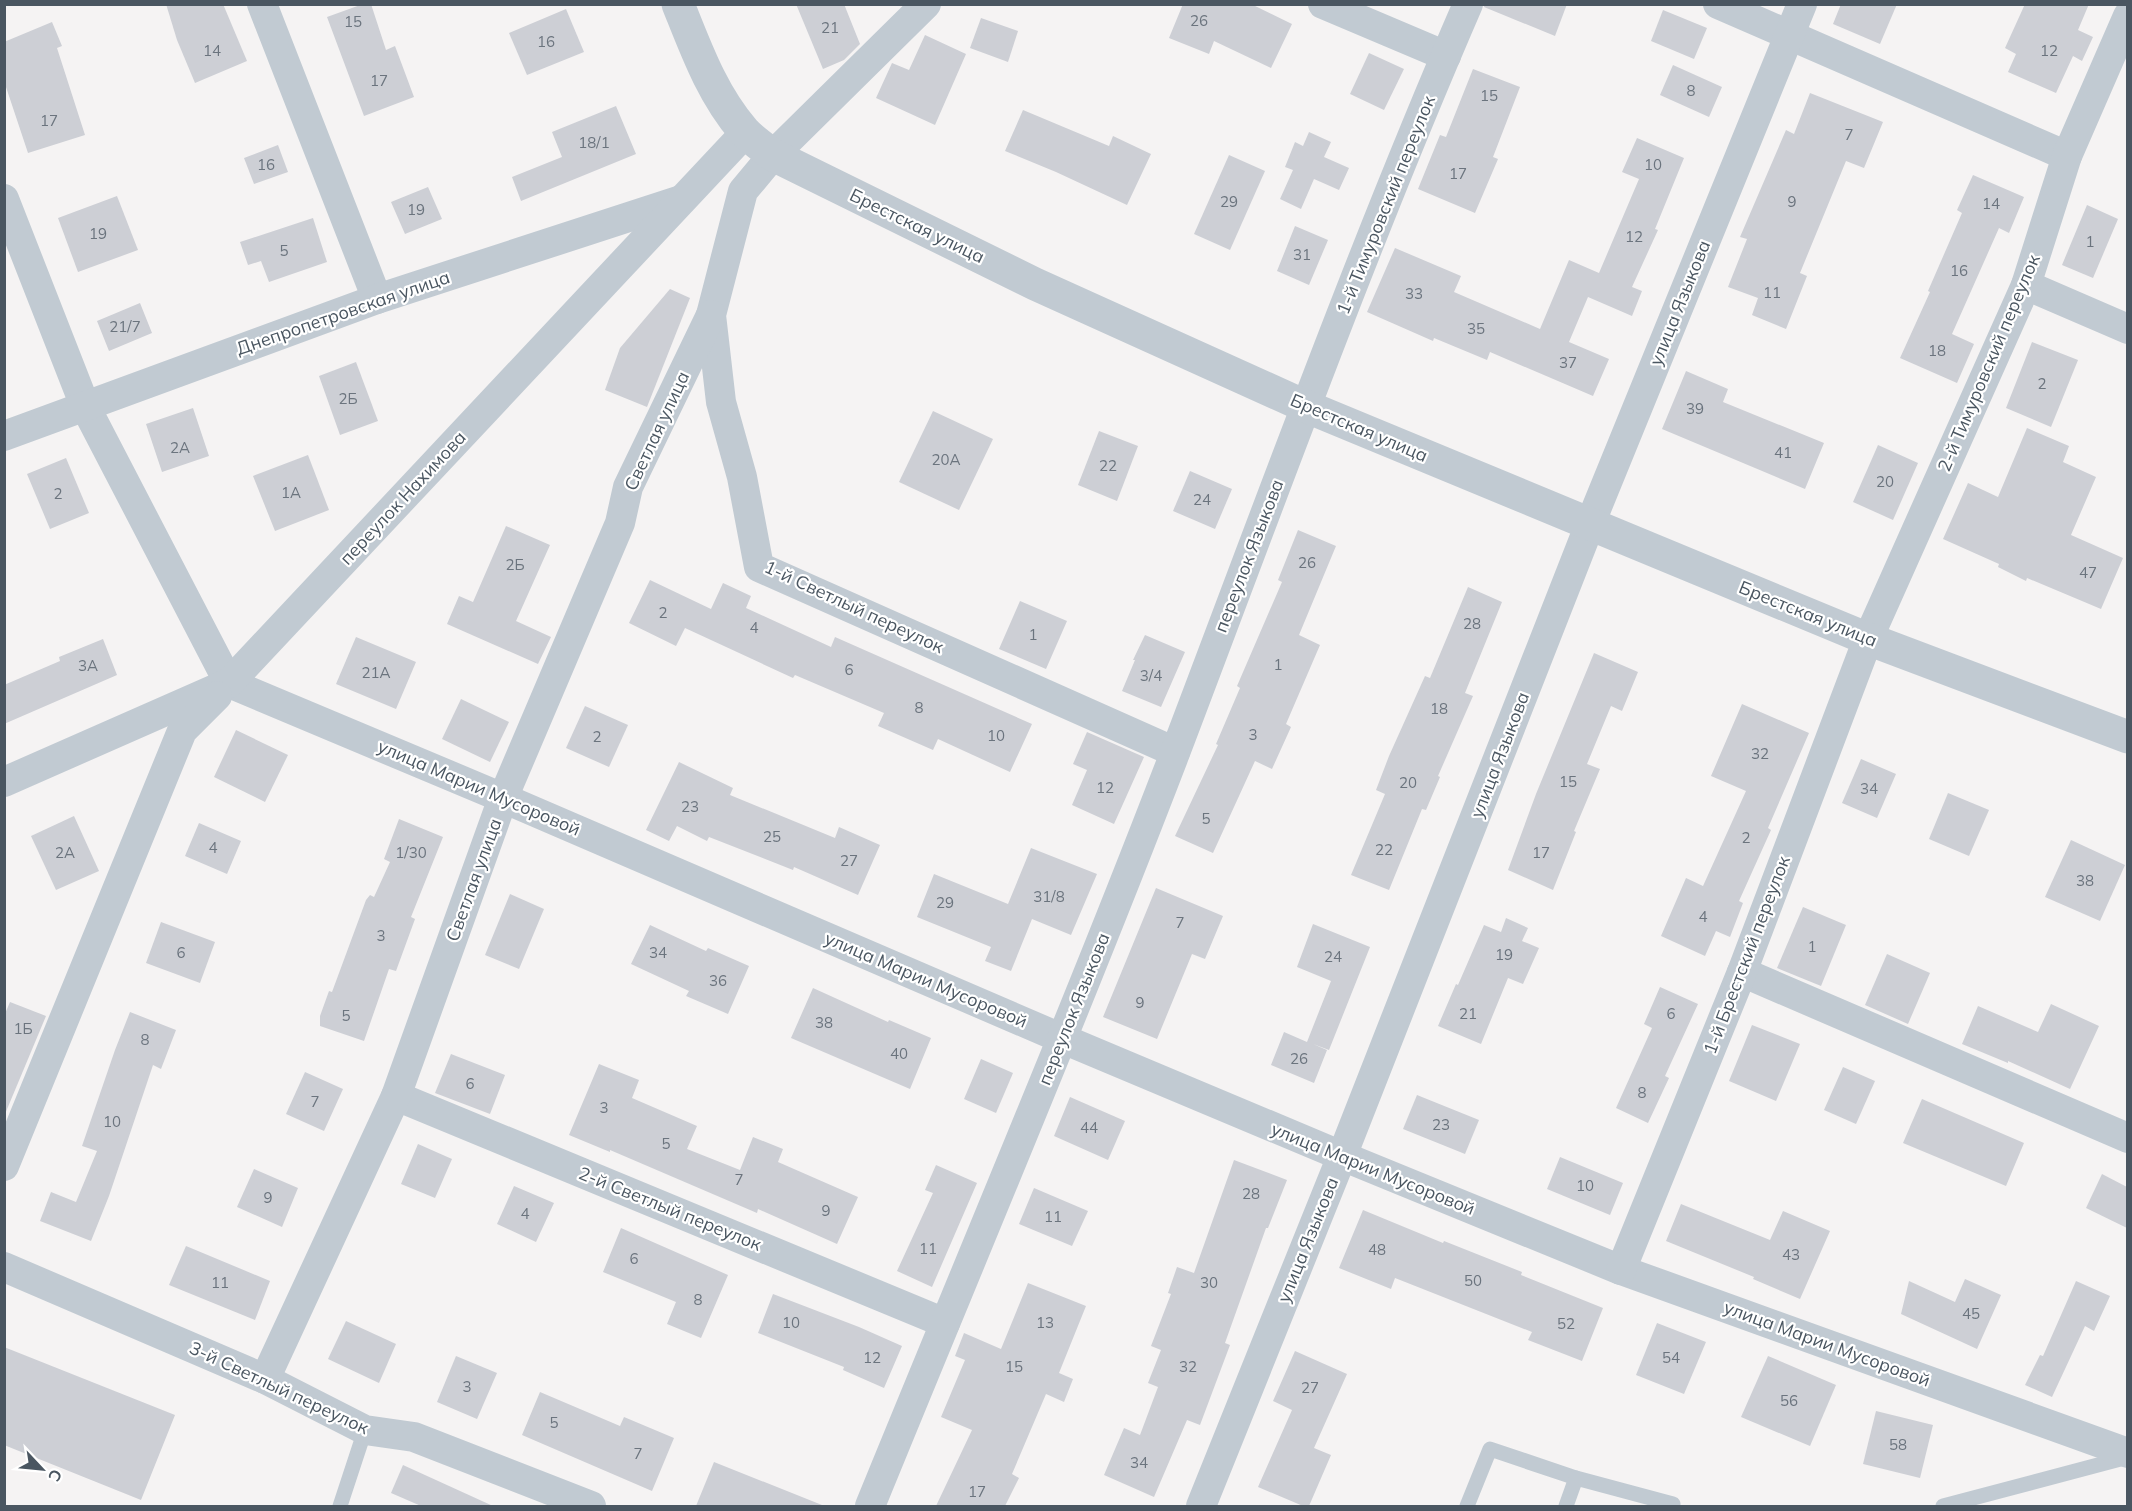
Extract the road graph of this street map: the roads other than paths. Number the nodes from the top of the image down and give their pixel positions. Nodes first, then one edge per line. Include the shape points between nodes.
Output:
1 (262, 4) edge
2 (678, 4) edge
3 (926, 4) edge
4 (1323, 4) edge
5 (1468, 4) edge
6 (1718, 4) edge
7 (1803, 4) edge
8 (2127, 16) edge
9 (1790, 34) junction
10 (1446, 56) junction
11 (745, 133) junction
12 (773, 155) junction
13 (2067, 156) junction
14 (4, 199) edge
15 (684, 199) junction
16 (2026, 285) junction
17 (377, 299) junction
18 (711, 315) junction
19 (2127, 329) edge
20 (85, 406) junction
21 (1305, 406) junction
22 (4, 436) edge
23 (1590, 524) junction
24 (1868, 639) junction
25 (229, 683) junction
26 (2127, 737) edge
27 (1175, 752) junction
28 (4, 782) edge
29 (503, 798) junction
30 (1742, 972) junction
31 (1063, 1039) junction
32 (396, 1096) junction
33 (2127, 1138) edge
34 (1342, 1156) junction
35 (4, 1166) edge
36 (4, 1267) edge
37 (1622, 1270) junction
38 (945, 1323) junction
39 (265, 1379) junction
40 (365, 1431) junction
41 (2127, 1453) edge
42 (2127, 1457) edge
43 (1576, 1478) junction
44 (339, 1506) edge
45 (591, 1506) edge
46 (870, 1506) edge
47 (1201, 1506) edge
48 (1467, 1506) edge
49 (1566, 1506) edge
50 (1676, 1506) edge
51 (1943, 1506) edge

1 - 17 street
2 - 11 street, Брестская улица via 717,94
3 - 12 street, 1-й Светлый переулок
4 - 10 street
5 - 10 street, 1-й Тимуровский переулок
6 - 9 street
7 - 9 street, улица Языкова
8 - 13 street, 2-й Тимуровский переулок
9 - 13 street
9 - 23 street, улица Языкова
10 - 21 street, 1-й Тимуровский переулок
11 - 12 street, Брестская улица
11 - 15 street, переулок Нахимова
12 - 18 street, 1-й Светлый переулок via 743,191
12 - 21 street, Брестская улица via 1035,284
13 - 16 street, 2-й Тимуровский переулок
14 - 20 street
15 - 17 street, Днепропетровская улица
15 - 25 street, переулок Нахимова
16 - 19 street
16 - 24 street, 2-й Тимуровский переулок
17 - 20 street, Днепропетровская улица
18 - 27 street, 1-й Светлый переулок via 721,402 742,477 759,567
18 - 29 street, Светлая улица via 628,487 620,523
20 - 22 street, Днепропетровская улица
20 - 25 street
21 - 23 street, Брестская улица
21 - 27 street, переулок Языкова
23 - 24 street, Брестская улица
23 - 34 street, улица Языкова
24 - 26 street, Брестская улица
24 - 30 street, 1-й Брестский переулок
25 - 28 street, переулок Нахимова
25 - 29 street, улица Марии Мусоровой
25 - 35 street via 182,731
27 - 31 street, переулок Языкова
29 - 31 street, улица Марии Мусоровой
29 - 32 street, Светлая улица
30 - 33 street
30 - 37 street, 1-й Брестский переулок
31 - 34 street, улица Марии Мусоровой
31 - 38 street, переулок Языкова
32 - 38 street, 2-й Светлый переулок
32 - 39 street, Светлая улица
34 - 37 street, улица Марии Мусоровой
34 - 47 street, улица Языкова
36 - 39 street, 3-й Светлый переулок
37 - 41 street, улица Марии Мусоровой
38 - 46 street, переулок Языкова
39 - 40 street, 3-й Светлый переулок
40 - 44 lane
40 - 45 street, 3-й Светлый переулок via 414,1437
42 - 51 lane
43 - 48 lane via 1490,1449
43 - 49 lane
43 - 50 lane

